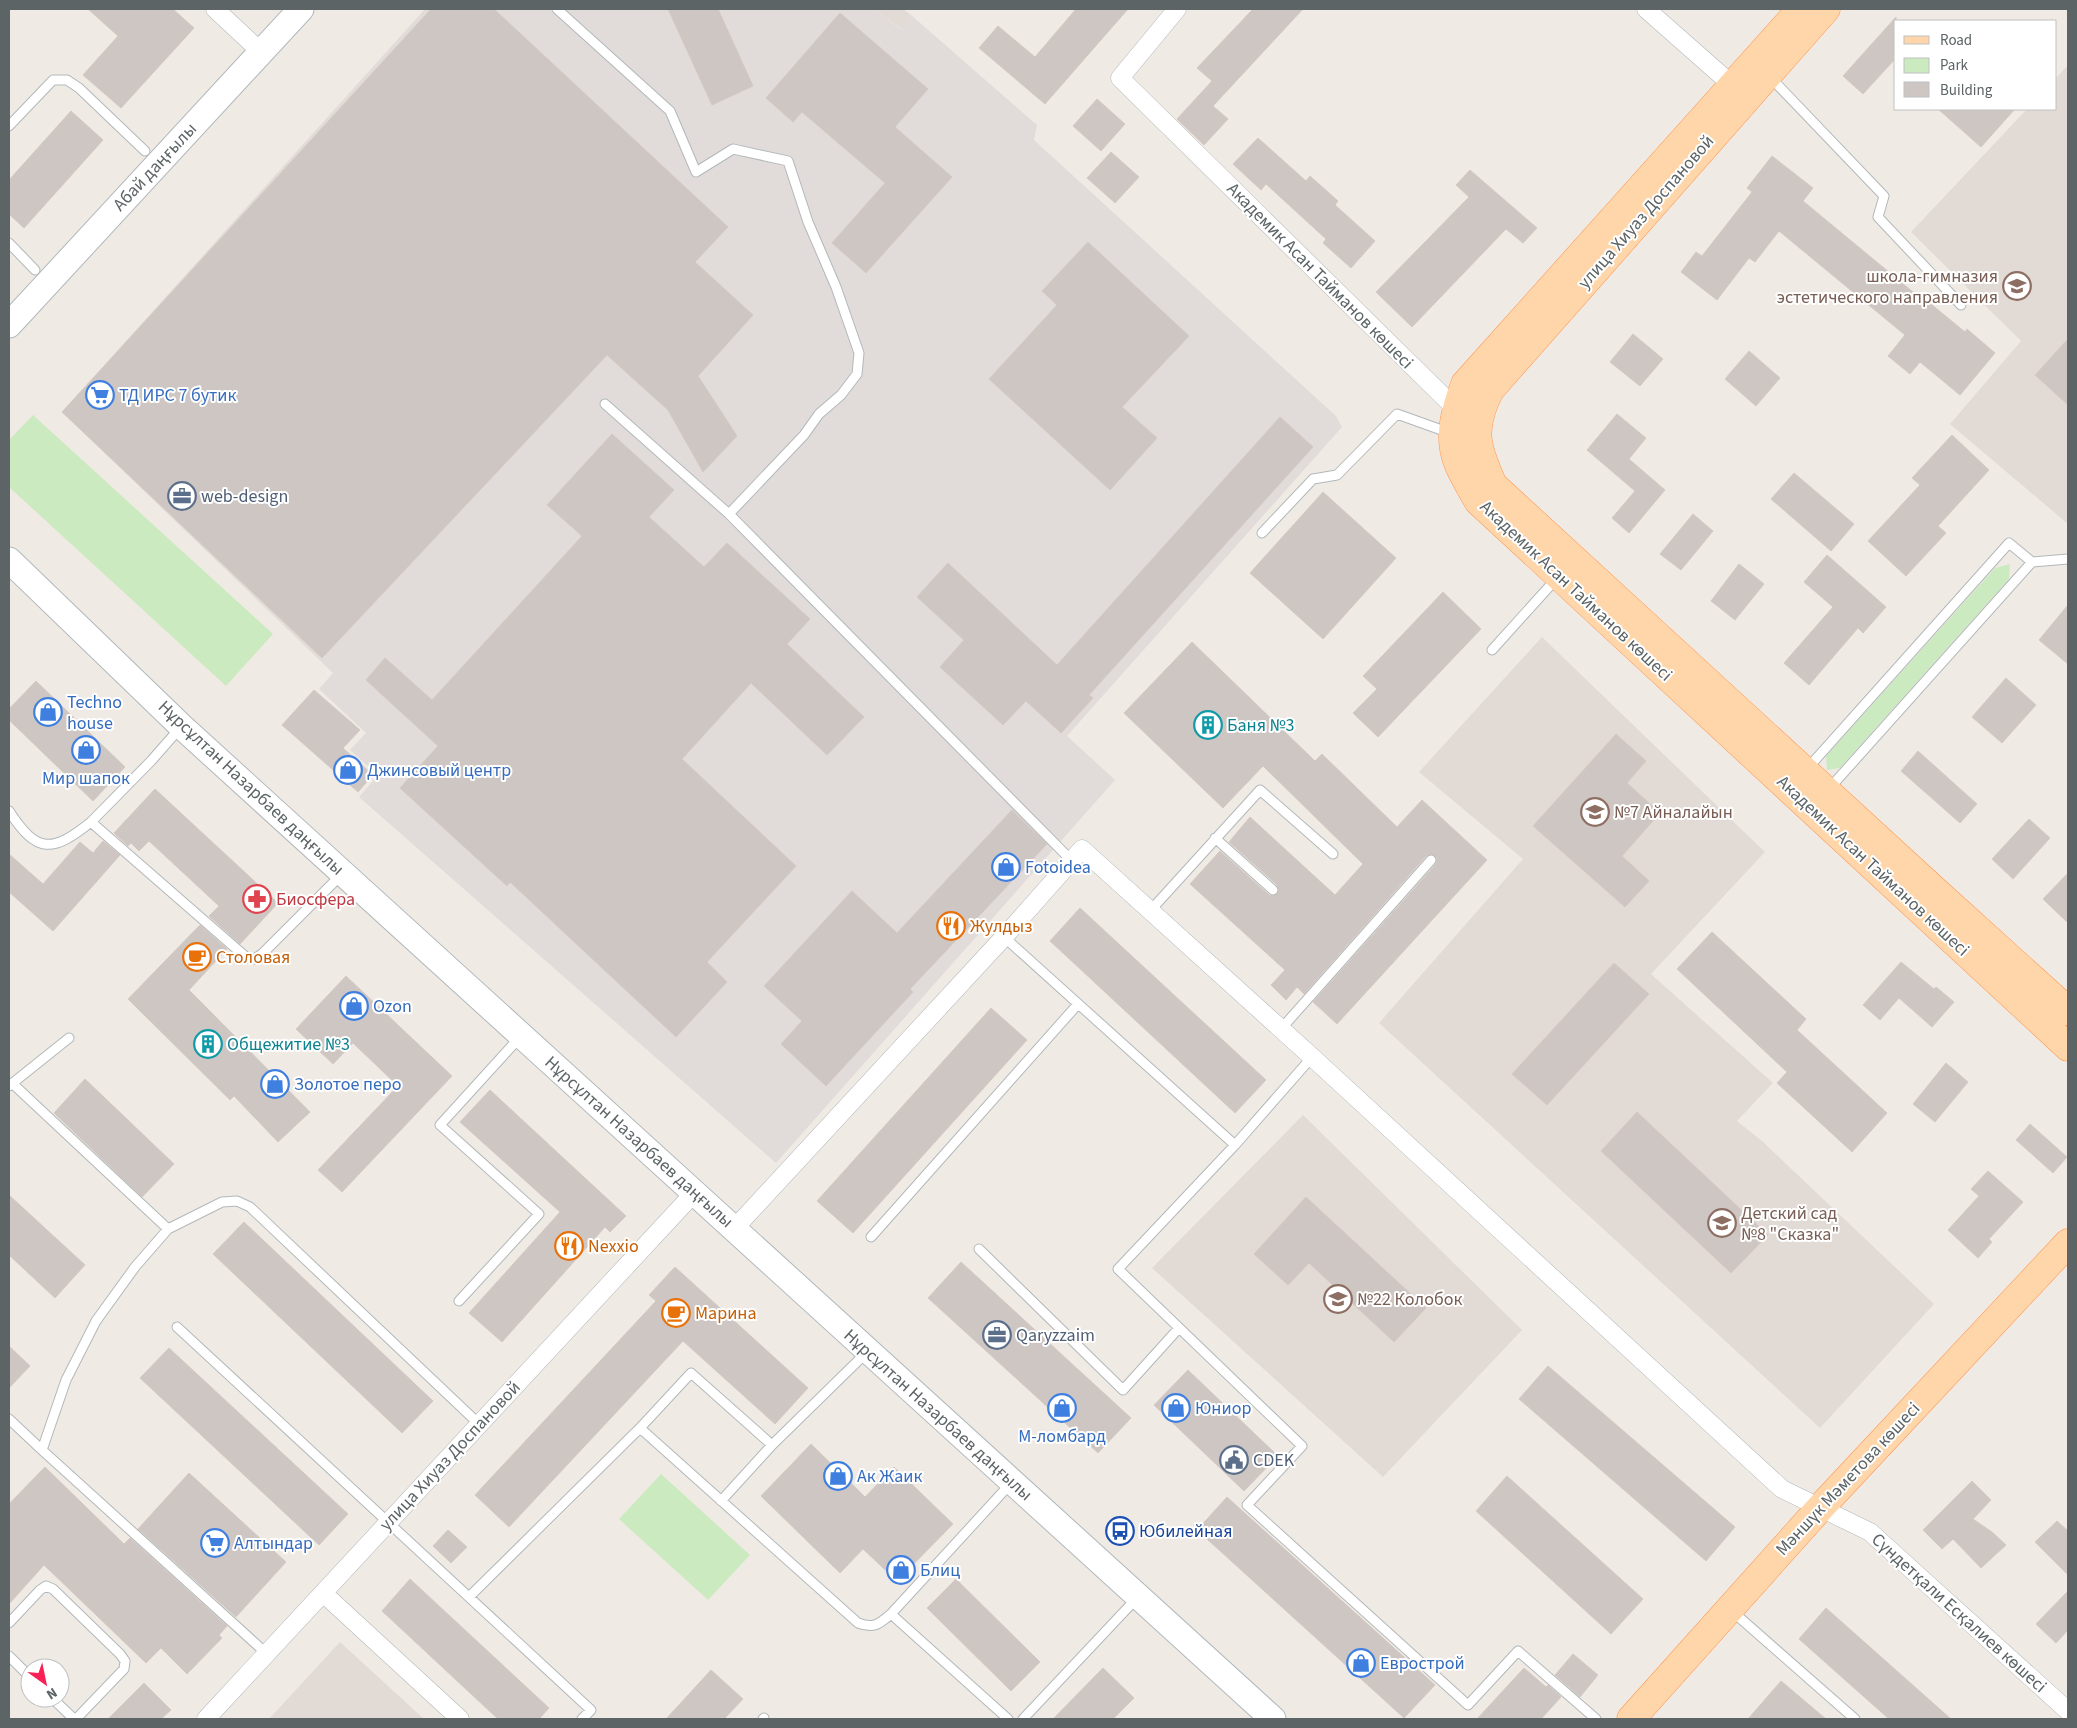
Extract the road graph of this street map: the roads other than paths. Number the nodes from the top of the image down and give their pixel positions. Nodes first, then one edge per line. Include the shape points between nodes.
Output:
1 (215, 9) edge
2 (301, 9) edge
3 (556, 9) edge
4 (1177, 9) edge
5 (1646, 9) edge
6 (1826, 9) edge
7 (1795, 17) edge
8 (261, 52) junction
9 (1762, 67) junction
10 (1740, 91) junction
11 (9, 126) edge
12 (145, 151) dead end
13 (9, 243) edge
14 (35, 270) dead end
15 (1961, 306) dead end
16 (9, 325) edge
17 (606, 404) dead end
18 (1462, 421) junction
19 (729, 514) junction
20 (1262, 533) dead end
21 (2068, 559) edge
22 (9, 560) edge
23 (2032, 562) junction
24 (1558, 576) junction
25 (1492, 650) dead end
26 (181, 726) junction
27 (1805, 771) junction
28 (1826, 791) junction
29 (9, 811) edge
30 (91, 822) junction
31 (1214, 838) junction
32 (1333, 854) dead end
33 (1431, 860) dead end
34 (1072, 861) junction
35 (343, 873) junction
36 (1273, 890) dead end
37 (1150, 911) junction
38 (1004, 937) junction
39 (1078, 1004) junction
40 (2068, 1011) edge
41 (1281, 1029) junction
42 (522, 1035) junction
43 (69, 1038) dead end
44 (2068, 1047) edge
45 (1312, 1057) junction
46 (11, 1085) edge
47 (1235, 1145) junction
48 (694, 1192) junction
49 (168, 1229) junction
50 (734, 1229) junction
51 (870, 1237) dead end
52 (2068, 1243) edge
53 (979, 1249) dead end
54 (459, 1301) dead end
55 (177, 1327) dead end
56 (1179, 1328) junction
57 (868, 1351) junction
58 (9, 1419) edge
59 (479, 1424) junction
60 (640, 1428) junction
61 (772, 1445) junction
62 (42, 1450) junction
63 (1012, 1482) junction
64 (721, 1501) junction
65 (1820, 1508) junction
66 (389, 1522) junction
67 (323, 1593) junction
68 (469, 1597) junction
69 (1138, 1597) junction
70 (1730, 1609) junction
71 (891, 1614) junction
72 (9, 1622) edge
73 (267, 1654) junction
74 (9, 1656) edge
75 (20, 1667) edge
76 (63, 1708) edge
77 (2068, 1710) edge
78 (1849, 1717) edge
79 (75, 1719) edge
80 (206, 1719) edge
81 (460, 1719) edge
82 (582, 1719) edge
83 (1008, 1719) edge
84 (1023, 1719) edge
85 (1273, 1719) edge
86 (1596, 1719) edge
87 (1631, 1719) edge

1 - 8 street
2 - 8 main road, Абай даңғылы
3 - 19 lane via 670,111 696,172 733,149 788,161 859,353 857,374 841,395 819,414 804,435
4 - 18 street, Академик Асан Тайманов көшесі via 1120,78
5 - 10 street
6 - 7 main road, улица Хиуаз Доспановой
7 - 9 main road, улица Хиуаз Доспановой
8 - 16 main road, Абай даңғылы
9 - 10 main road, улица Хиуаз Доспановой
9 - 15 lane via 1884,196 1878,217
10 - 18 main road, улица Хиуаз Доспановой via 1484,361 1465,384
11 - 12 lane via 53,80 67,80
13 - 14 lane
17 - 19 lane
18 - 20 lane via 1397,414 1337,475 1313,480
18 - 24 main road, Академик Асан Тайманов көшесі via 1457,461 1478,500
18 - 27 main road, Академик Асан Тайманов көшесі via 1493,485
19 - 34 lane
21 - 23 lane
22 - 26 main road, Нұрсұлтан Назарбаев даңғылы
23 - 27 lane via 2009,543
23 - 28 lane
24 - 25 lane
24 - 44 main road, Академик Асан Тайманов көшесі
26 - 30 lane via 151,762
26 - 35 main road, Нұрсұлтан Назарбаев даңғылы
27 - 28 main road, Академик Асан Тайманов көшесі
28 - 40 main road, Академик Асан Тайманов көшесі
29 - 30 lane via 19,826 41,844 56,846
30 - 35 lane via 248,958 254,959 262,954
31 - 32 lane via 1260,790
31 - 36 lane
31 - 37 lane
33 - 41 lane
34 - 37 street, Сүндетқали Есқалиев көшесі via 1082,849
34 - 38 street
35 - 42 main road, Нұрсұлтан Назарбаев даңғылы
37 - 41 street, Сүндетқали Есқалиев көшесі
38 - 39 lane
38 - 50 street
39 - 47 lane
39 - 51 lane
41 - 45 street, Сүндетқали Есқалиев көшесі
42 - 48 main road, Нұрсұлтан Назарбаев даңғылы
42 - 54 lane via 440,1125 539,1214
43 - 46 lane
45 - 47 lane
45 - 65 street, Сүндетқали Есқалиев көшесі via 1782,1489
46 - 49 lane
47 - 56 lane via 1118,1269
48 - 50 main road, Нұрсұлтан Назарбаев даңғылы
48 - 59 street, улица Хиуаз Доспановой
49 - 59 lane via 222,1202 236,1201 250,1207
49 - 62 lane via 134,1267 96,1320 66,1380
50 - 57 main road, Нұрсұлтан Назарбаев даңғылы
52 - 65 main road, Мәншүк Мәметова көшесі
53 - 56 lane via 1123,1390
55 - 66 lane
56 - 86 lane via 1302,1446 1247,1504 1468,1705 1518,1651
57 - 61 lane
57 - 63 main road, Нұрсұлтан Назарбаев даңғылы
58 - 62 lane
59 - 66 street, улица Хиуаз Доспановой
60 - 61 lane via 691,1373
60 - 64 lane
60 - 68 lane
61 - 64 lane
62 - 73 lane
63 - 69 main road, Нұрсұлтан Назарбаев даңғылы
63 - 71 lane
64 - 71 lane via 858,1623 868,1627 877,1625
65 - 70 main road, Мәншүк Мәметова көшесі
65 - 77 street, Сүндетқали Есқалиев көшесі via 1870,1532
66 - 67 street, улица Хиуаз Доспановой
66 - 68 lane
67 - 73 street, улица Хиуаз Доспановой
67 - 81 street
68 - 82 lane via 591,1710
69 - 84 lane
69 - 85 main road, Нұрсұлтан Назарбаев даңғылы
70 - 78 lane
70 - 87 main road, Мәншүк Мәметова көшесі
71 - 83 lane
72 - 79 lane via 46,1586 53,1589 125,1661 124,1669
73 - 80 street, улица Хиуаз Доспановой
74 - 75 lane
76 - 79 lane

